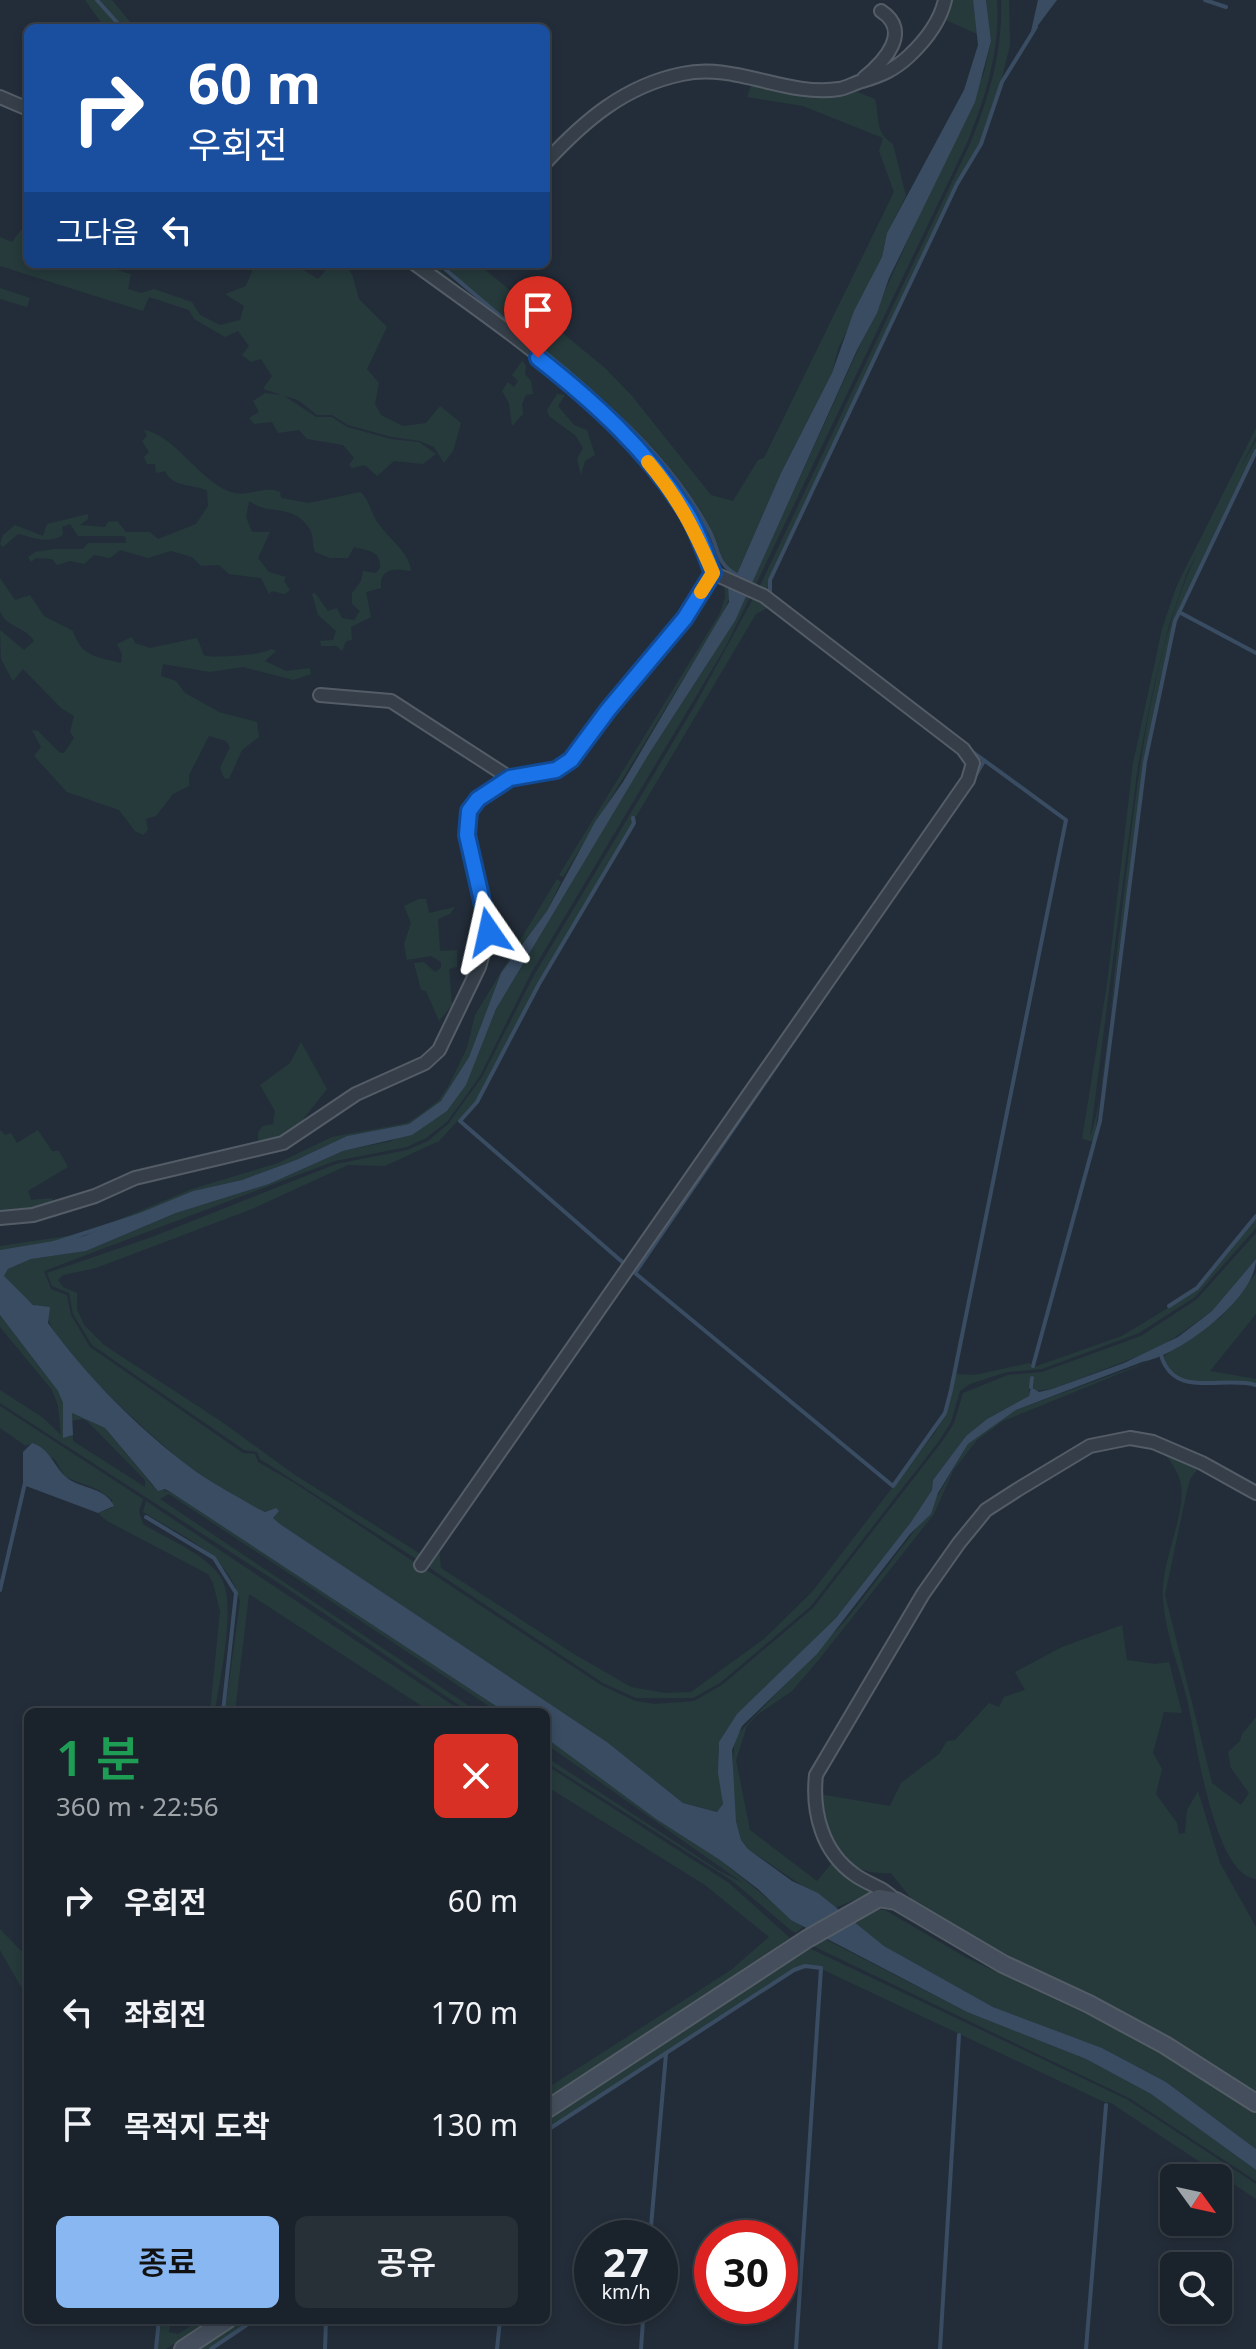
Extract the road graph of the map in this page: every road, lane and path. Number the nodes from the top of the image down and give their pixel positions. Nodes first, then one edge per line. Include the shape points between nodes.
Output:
1 (945, 0) edge
2 (881, 11) dead end
3 (860, 81) junction
4 (0, 97) edge
5 (24, 107) edge
6 (550, 158) edge
7 (431, 268) edge
8 (713, 573) junction
9 (320, 695) dead end
10 (510, 778) junction
11 (0, 1218) edge
12 (1256, 1493) edge
13 (421, 1565) dead end
14 (896, 1901) junction
15 (1256, 2103) edge
16 (550, 2107) edge
17 (221, 2324) edge
18 (183, 2349) edge

1 - 3 street via 935,26 914,51 895,69
2 - 3 street via 892,21 895,42
3 - 6 street via 840,89 814,89 726,72 681,74 608,104
4 - 5 street
7 - 8 street via 618,426 686,511
8 - 10 street via 685,618 571,760 556,770
8 - 13 street via 755,592 963,749 972,757 973,770
9 - 10 street via 391,701
10 - 11 street via 478,799 467,817 489,932 448,1035 432,1057 356,1094 283,1143 135,1178 33,1215
12 - 14 street via 1153,1442 1112,1439 1090,1446 986,1510 923,1594 816,1775 815,1810 827,1843 852,1873 883,1887
14 - 15 main road via 1003,1964 1165,2045
14 - 16 main road via 879,1898 807,1939
17 - 18 main road

